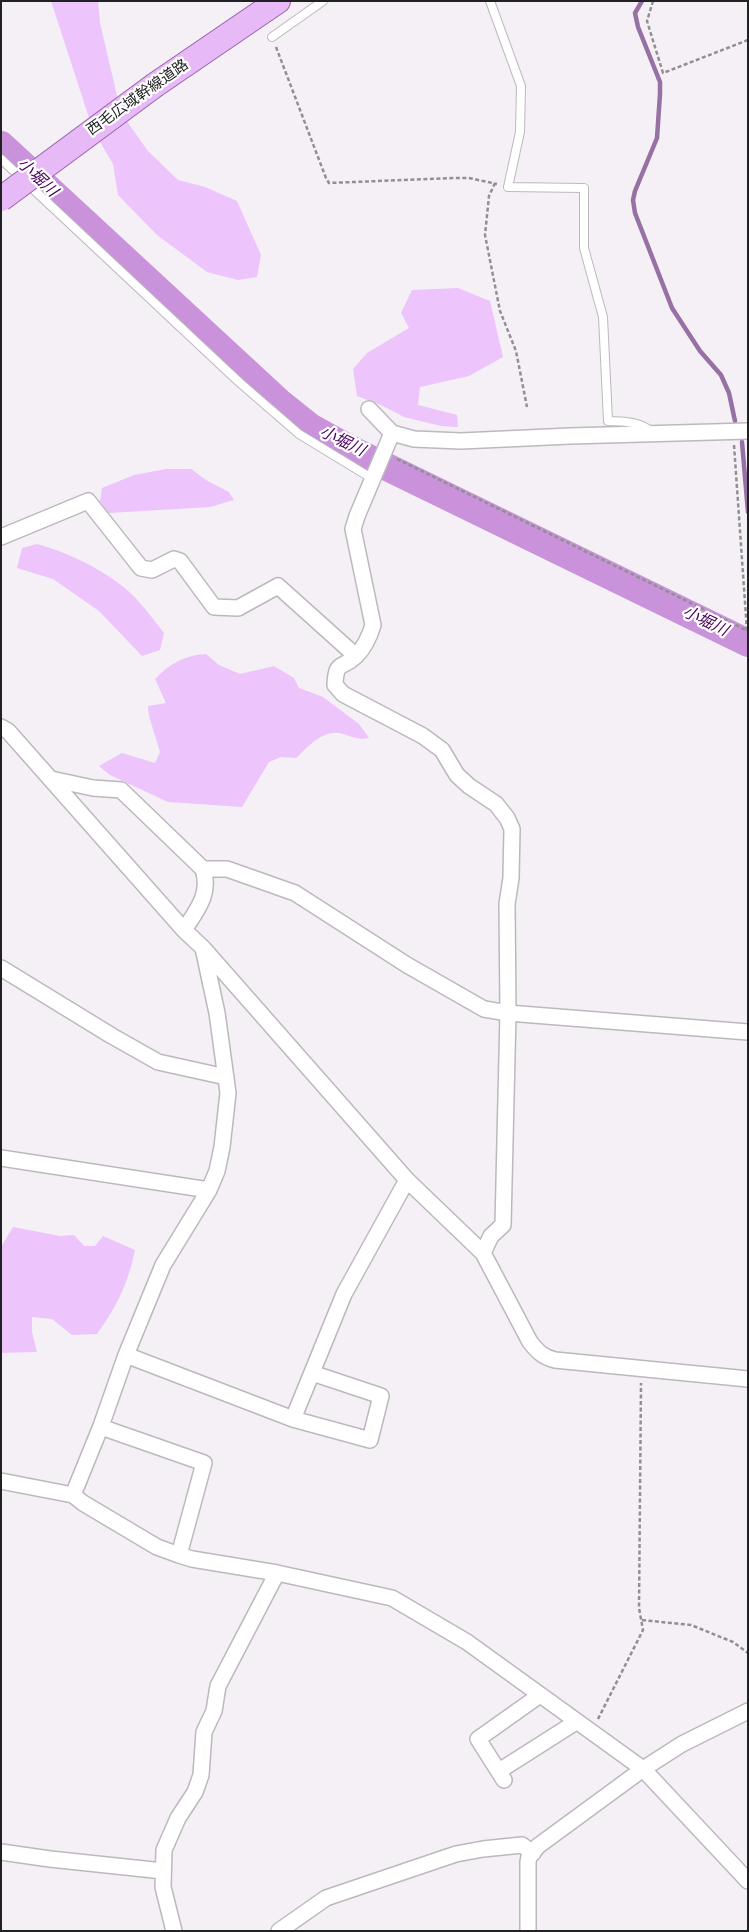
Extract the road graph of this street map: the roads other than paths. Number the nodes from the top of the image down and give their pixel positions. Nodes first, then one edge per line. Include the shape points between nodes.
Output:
1 (278, 1) edge
2 (323, 1) edge
3 (490, 1) edge
4 (272, 37) road end
5 (1, 159) edge
6 (1, 199) edge
7 (369, 408) dead end
8 (740, 431) edge
9 (392, 433) junction
10 (654, 433) junction
11 (374, 476) junction
12 (1, 537) edge
13 (356, 656) junction
14 (1, 726) edge
15 (50, 778) junction
16 (203, 869) junction
17 (184, 930) junction
18 (203, 948) junction
19 (1, 968) edge
20 (508, 1013) junction
21 (748, 1032) edge
22 (226, 1076) junction
23 (1, 1158) edge
24 (407, 1180) junction
25 (209, 1190) junction
26 (484, 1253) junction
27 (126, 1355) junction
28 (312, 1372) junction
29 (748, 1379) edge
30 (293, 1419) junction
31 (100, 1427) junction
32 (1, 1481) edge
33 (73, 1495) junction
34 (179, 1555) junction
35 (277, 1573) junction
36 (540, 1695) junction
37 (748, 1711) edge
38 (576, 1722) junction
39 (644, 1769) junction
40 (1, 1852) edge
41 (533, 1853) junction
42 (163, 1871) junction
43 (748, 1881) edge
44 (174, 1931) edge
45 (279, 1931) edge
46 (528, 1931) edge

1 - 6 main road, 西毛広域幹線道路, bridge via 155,85
2 - 4 lane
3 - 10 lane via 521,86 520,132 508,187 584,188 584,248 603,317 608,421 644,425
5 - 11 lane via 299,434
7 - 9 street
8 - 10 street
9 - 10 street via 461,441
9 - 11 street
11 - 13 street via 353,529 373,625
12 - 13 street via 88,501 141,568 152,570 174,558 180,561 214,607 238,608 278,586
13 - 20 street via 338,668 335,685 343,694 423,736 442,750 457,775 496,804 512,829 507,904
14 - 15 street
15 - 16 street via 93,788 121,790
15 - 17 street
16 - 17 street via 206,879 203,902
16 - 20 street via 227,868 295,893 407,965 484,1009
17 - 18 street
18 - 22 street
18 - 24 street
19 - 22 street via 158,1062
20 - 21 street
20 - 26 street via 503,1225 491,1236
22 - 25 street via 228,1093 222,1148
23 - 25 street
24 - 26 street
24 - 28 street via 344,1294
25 - 27 street via 163,1266
26 - 29 street via 530,1342 545,1358
27 - 30 street
27 - 31 street
28 - 30 street
28 - 30 street via 382,1396 370,1440
31 - 33 street
31 - 34 street via 204,1462
32 - 33 street
33 - 34 street via 157,1547
34 - 35 street
35 - 36 street via 392,1598 467,1642
35 - 42 street via 218,1686 214,1712 204,1732 201,1775 164,1850
36 - 38 street
36 - 38 street via 478,1739 501,1776
37 - 39 street via 696,1735
38 - 39 street
39 - 41 street via 538,1846
39 - 43 street
40 - 42 street
41 - 45 street via 522,1846 456,1854 326,1898
41 - 46 street via 528,1862
42 - 44 street via 163,1887

